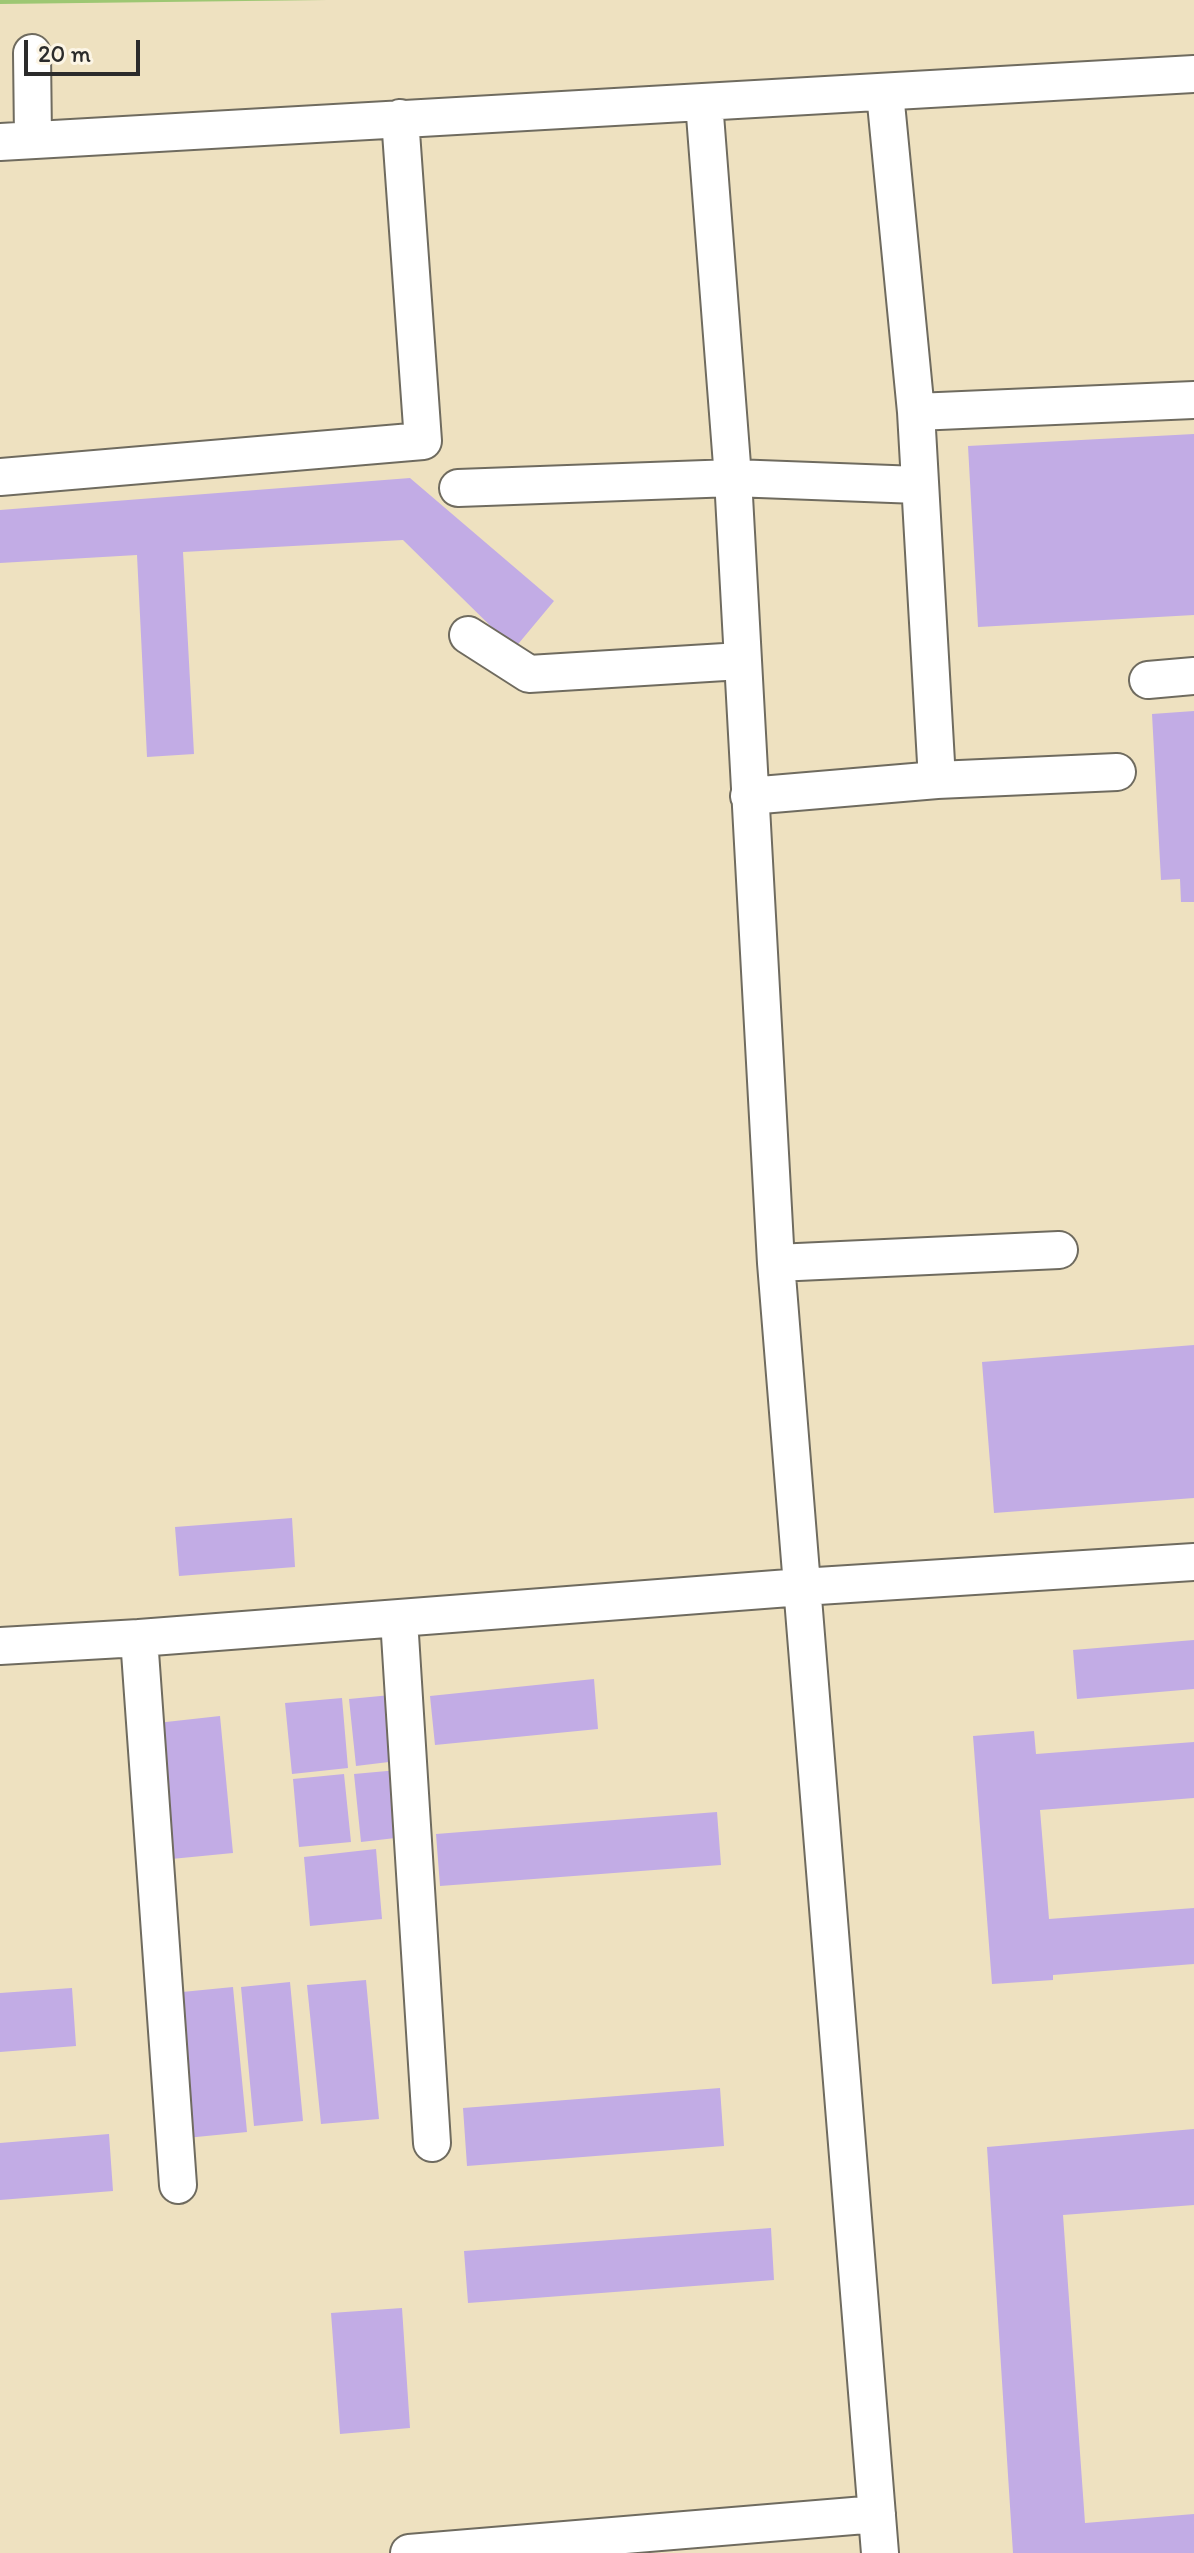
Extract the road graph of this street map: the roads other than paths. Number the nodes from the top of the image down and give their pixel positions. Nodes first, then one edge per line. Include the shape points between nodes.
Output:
1 (32, 53) dead end
2 (1194, 74) edge
3 (885, 93) junction
4 (704, 102) junction
5 (400, 118) junction
6 (17, 140) edge
7 (1194, 400) edge
8 (916, 412) junction
9 (0, 477) edge
10 (733, 478) junction
11 (918, 485) junction
12 (458, 488) dead end
13 (468, 635) dead end
14 (741, 661) junction
15 (1194, 676) edge
16 (1148, 680) dead end
17 (1117, 772) dead end
18 (937, 780) junction
19 (749, 796) junction
20 (1059, 1250) dead end
21 (776, 1263) junction
22 (1194, 1562) edge
23 (802, 1587) junction
24 (399, 1619) junction
25 (139, 1638) junction
26 (0, 1646) edge
27 (432, 2143) dead end
28 (178, 2185) dead end
29 (877, 2514) junction
30 (409, 2553) edge
31 (880, 2553) edge

1 - 6 street
2 - 3 street
3 - 4 street
3 - 8 street
4 - 5 street
4 - 10 street
5 - 6 street
5 - 9 street via 423,441
7 - 8 street
8 - 11 street
10 - 11 street
10 - 12 street
10 - 14 street
11 - 18 street
13 - 14 street via 529,674
14 - 19 street
15 - 16 street
17 - 18 street
18 - 19 street
19 - 21 street
20 - 21 street
21 - 23 street
22 - 23 street
23 - 24 street
23 - 29 street
24 - 25 street
24 - 27 street
25 - 26 street
25 - 28 street
29 - 30 street
29 - 31 street

